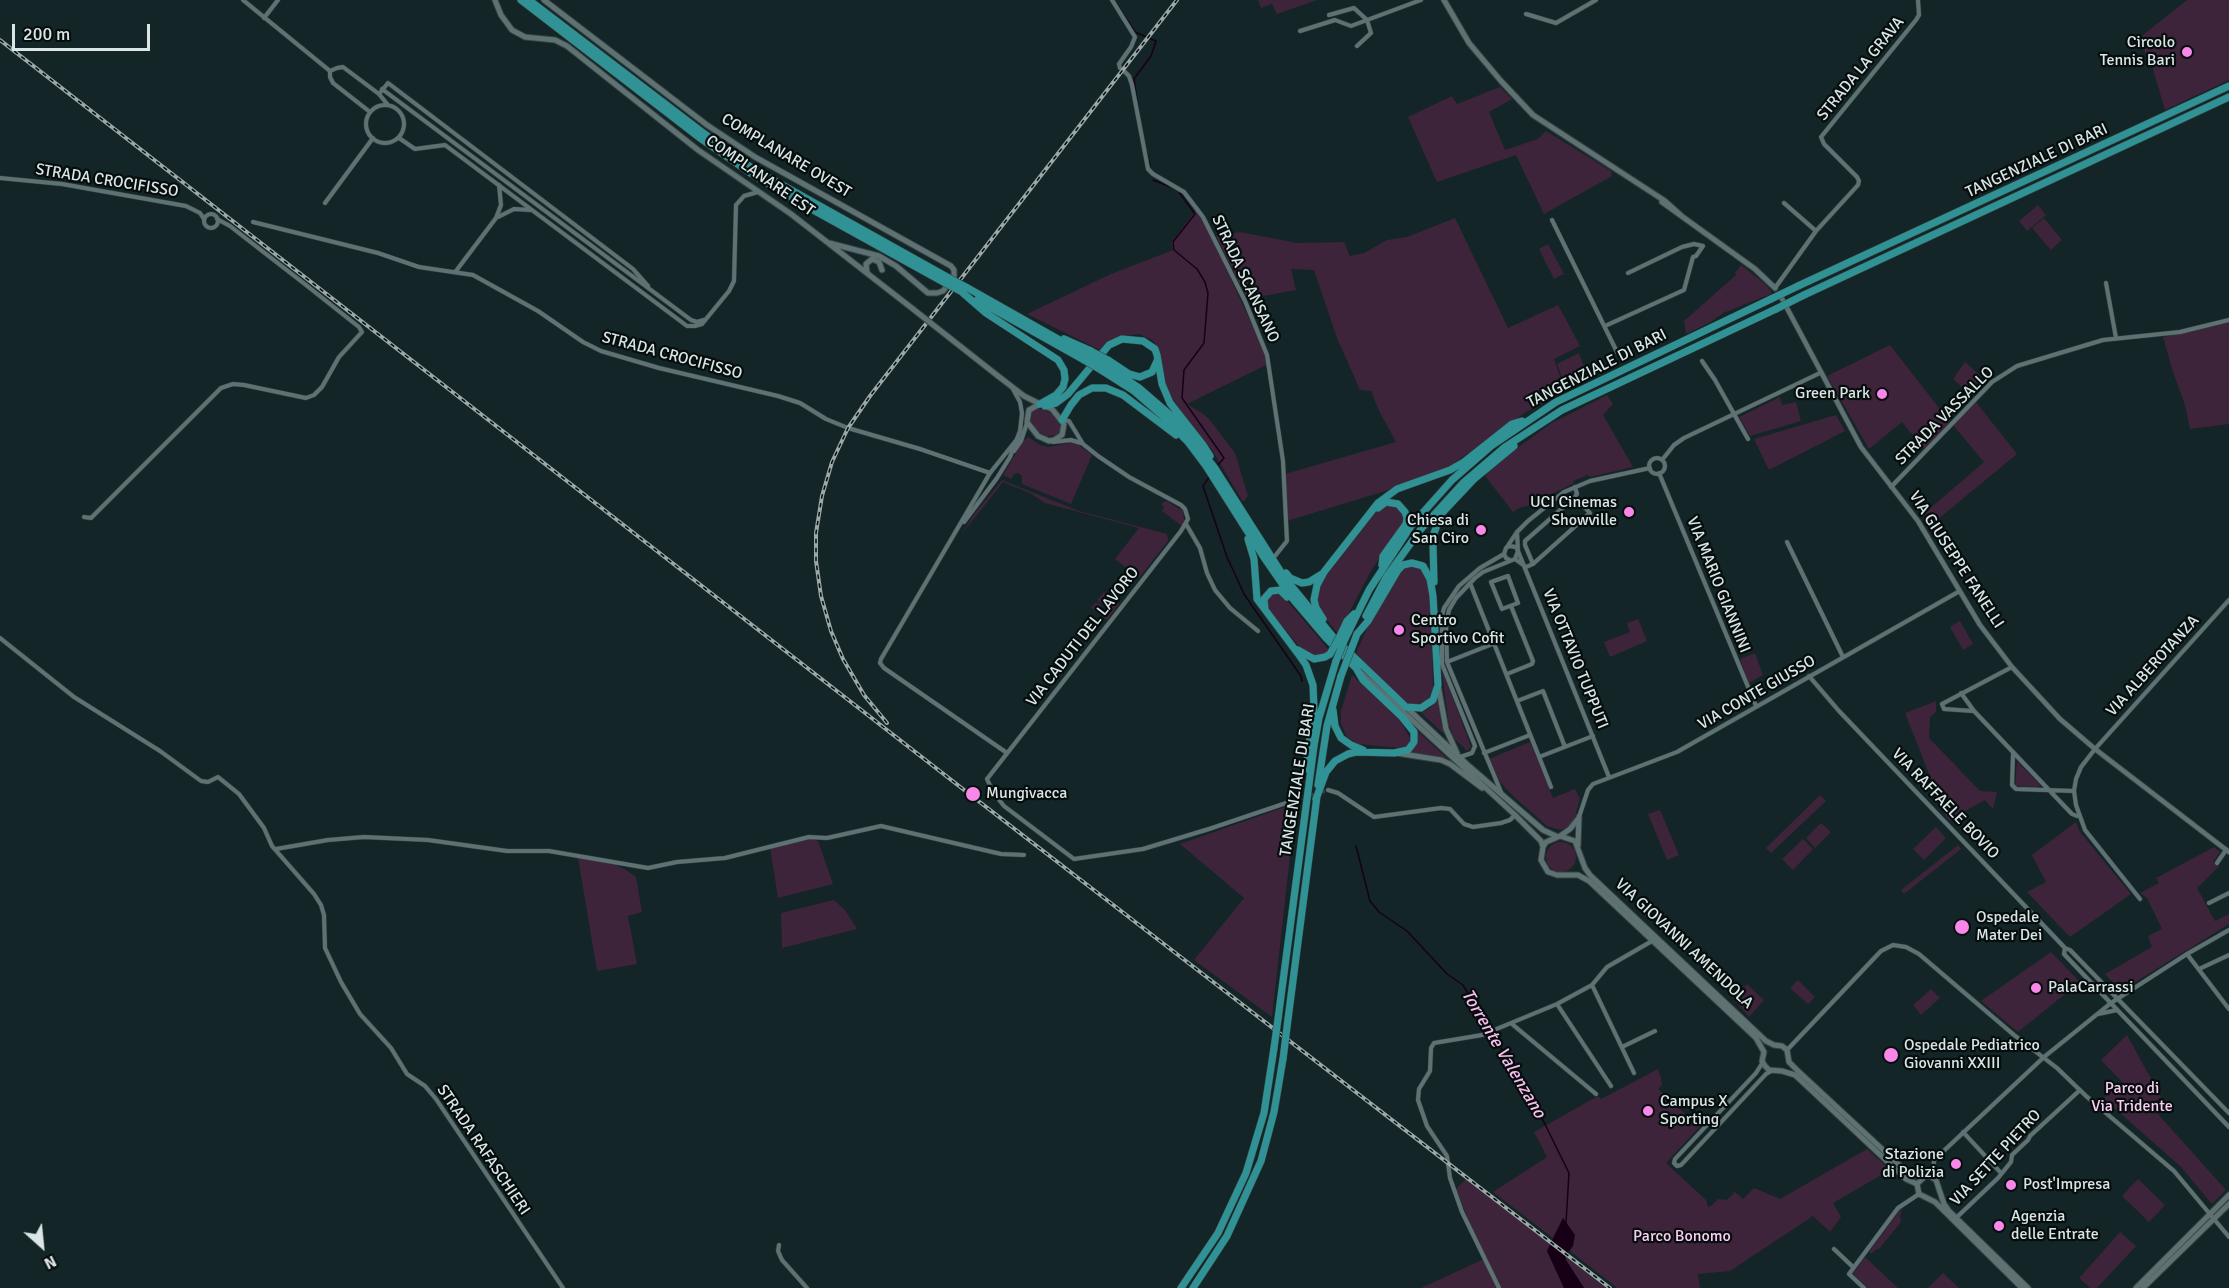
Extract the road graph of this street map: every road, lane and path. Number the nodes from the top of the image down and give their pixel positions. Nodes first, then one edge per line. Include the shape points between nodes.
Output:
1 (243, 0) edge
2 (278, 0) edge
3 (495, 0) edge
4 (520, 0) edge
5 (529, 0) edge
6 (544, 0) edge
7 (1112, 0) edge
8 (1421, 0) edge
9 (1444, 0) edge
10 (1596, 0) edge
11 (1918, 0) edge
12 (1526, 14) dead end
13 (1329, 15) dead end
14 (264, 18) junction
15 (1367, 20) junction
16 (1300, 31) dead end
17 (1357, 46) dead end
18 (1120, 68) dead end
19 (330, 71) junction
20 (1125, 72) dead end
21 (2229, 86) edge
22 (382, 89) junction
23 (379, 94) junction
24 (2229, 97) edge
25 (389, 105) junction
26 (370, 112) junction
27 (373, 138) junction
28 (399, 138) junction
29 (0, 178) edge
30 (498, 184) junction
31 (759, 192) junction
32 (325, 203) dead end
33 (1784, 203) dead end
34 (192, 208) junction
35 (531, 210) junction
36 (209, 215) junction
37 (496, 218) junction
38 (204, 219) junction
39 (217, 219) junction
40 (1552, 220) dead end
41 (253, 222) dead end
42 (230, 226) junction
43 (214, 227) junction
44 (1816, 231) junction
45 (829, 243) junction
46 (893, 265) junction
47 (882, 270) junction
48 (456, 272) junction
49 (867, 272) junction
50 (1628, 273) dead end
51 (947, 280) junction
52 (2106, 283) dead end
53 (1775, 288) junction
54 (887, 289) junction
55 (963, 291) junction
56 (655, 293) junction
57 (707, 320) junction
58 (2229, 320) edge
59 (1605, 326) junction
60 (2116, 338) junction
61 (1617, 352) dead end
62 (1158, 355) junction
63 (1088, 356) junction
64 (1702, 361) dead end
65 (1104, 365) junction
66 (1820, 373) junction
67 (1011, 386) junction
68 (1068, 394) junction
69 (1042, 405) junction
70 (1734, 414) junction
71 (1532, 417) junction
72 (1066, 418) junction
73 (1027, 422) junction
74 (1534, 427) junction
75 (1018, 438) junction
76 (1748, 439) dead end
77 (1049, 441) junction
78 (1083, 444) junction
79 (1010, 457) junction
80 (1662, 460) junction
81 (1208, 466) junction
82 (1650, 468) junction
83 (990, 473) junction
84 (1659, 473) junction
85 (1575, 487) junction
86 (1892, 487) junction
87 (1575, 497) junction
88 (1232, 507) junction
89 (1369, 515) junction
90 (84, 517) dead end
91 (1186, 524) junction
92 (1517, 532) junction
93 (1257, 535) junction
94 (952, 537) junction
95 (1787, 542) dead end
96 (1507, 547) junction
97 (1518, 551) junction
98 (1504, 554) junction
99 (1275, 556) junction
100 (1513, 560) junction
101 (1533, 564) junction
102 (1526, 567) junction
103 (1381, 568) junction
104 (1324, 572) junction
105 (1470, 582) junction
106 (1958, 592) junction
107 (1433, 596) junction
108 (2229, 600) edge
109 (1511, 606) junction
110 (1266, 611) junction
111 (1258, 631) dead end
112 (1357, 634) junction
113 (0, 638) edge
114 (1336, 638) junction
115 (1290, 642) junction
116 (1495, 643) junction
117 (1843, 657) junction
118 (1447, 662) junction
119 (2012, 667) junction
120 (1356, 668) junction
121 (1507, 674) junction
122 (1809, 676) junction
123 (1438, 685) junction
124 (1961, 693) junction
125 (1334, 700) junction
126 (1517, 701) junction
127 (1969, 704) junction
128 (1756, 706) junction
129 (1406, 707) junction
130 (1962, 710) junction
131 (1974, 711) junction
132 (1530, 735) junction
133 (1593, 736) junction
134 (1565, 747) junction
135 (2095, 749) junction
136 (1370, 752) junction
137 (1007, 753) junction
138 (1394, 753) junction
139 (1484, 753) junction
140 (2014, 753) junction
141 (1539, 757) junction
142 (1459, 758) junction
143 (1609, 777) junction
144 (1308, 787) junction
145 (1551, 787) dead end
146 (1328, 790) tunnel mouth
147 (2049, 790) junction
148 (2074, 791) junction
149 (1493, 795) junction
150 (1503, 795) junction
151 (1298, 799) tunnel mouth
152 (1316, 799) junction
153 (1515, 815) junction
154 (2078, 816) junction
155 (1579, 817) junction
156 (1558, 836) junction
157 (1578, 846) junction
158 (1542, 847) junction
159 (275, 849) junction
160 (2228, 851) edge
161 (1024, 855) dead end
162 (1581, 859) junction
163 (2217, 862) dead end
164 (1572, 874) junction
165 (2229, 893) edge
166 (2140, 899) dead end
167 (2209, 903) dead end
168 (2229, 930) edge
169 (1652, 941) junction
170 (2065, 948) junction
171 (2187, 954) junction
172 (2229, 956) edge
173 (2199, 969) junction
174 (1592, 986) junction
175 (2117, 999) junction
176 (2111, 1003) junction
177 (1557, 1004) junction
178 (2229, 1009) edge
179 (2118, 1010) junction
180 (2094, 1015) junction
181 (2136, 1017) junction
182 (1511, 1023) junction
183 (2129, 1023) junction
184 (1655, 1031) dead end
185 (1774, 1045) junction
186 (1622, 1047) junction
187 (1787, 1050) junction
188 (1764, 1052) junction
189 (2044, 1057) junction
190 (1763, 1062) junction
191 (1789, 1062) junction
192 (1771, 1071) junction
193 (1782, 1071) junction
194 (1634, 1073) dead end
195 (2198, 1080) junction
196 (1611, 1086) dead end
197 (2190, 1087) junction
198 (2080, 1090) junction
199 (1596, 1094) dead end
200 (2229, 1113) edge
201 (2229, 1127) edge
202 (1963, 1132) junction
203 (2001, 1173) junction
204 (1923, 1177) junction
205 (1934, 1178) junction
206 (1917, 1184) junction
207 (1939, 1187) junction
208 (1918, 1194) junction
209 (2229, 1195) edge
210 (1928, 1199) junction
211 (2229, 1204) edge
212 (2211, 1216) junction
213 (1956, 1218) junction
214 (2228, 1235) edge
215 (779, 1245) dead end
216 (1834, 1249) dead end
217 (1853, 1268) junction
218 (562, 1288) edge
219 (807, 1288) edge
220 (1181, 1288) edge
221 (1193, 1288) edge
222 (1499, 1288) edge
223 (1864, 1288) edge
224 (2022, 1288) edge
225 (2028, 1288) edge
226 (2136, 1288) edge
227 (2143, 1288) edge

1 - 14 street
2 - 14 street
3 - 31 main road, COMPLANARE EST via 512,30 525,37 555,40 567,46 698,150
4 - 51 highway via 752,174
5 - 51 highway via 753,168
6 - 46 main road, COMPLANARE OVEST via 707,125 755,157 951,266 955,275 948,287 932,294
7 - 18 street via 1135,37
8 - 15 street
9 - 53 main road, VIA GIUSEPPE FANELLI via 1469,43 1533,115 1651,192
10 - 12 street via 1556,23
11 - 44 street, STRADA LA GRAVA via 1916,20 1821,137 1859,181
13 - 15 street via 1354,8
14 - 19 street
15 - 16 street via 1351,26 1335,20
15 - 17 street via 1371,33
19 - 23 street via 343,67
19 - 26 street via 333,83
20 - 99 street, STRADA SCANSANO via 1132,85 1148,169 1184,192 1203,217 1267,355 1283,461 1287,541
21 - 71 highway, TANGENZIALE DI BARI, bridge via 1616,372
22 - 23 street
22 - 56 street
22 - 56 street via 388,83 633,269
23 - 25 street
24 - 74 highway, TANGENZIALE DI BARI, bridge via 1622,381
25 - 26 street
25 - 28 street via 399,111 404,122
26 - 27 street via 367,129
27 - 28 street via 389,143
27 - 32 street
28 - 30 street via 415,149 445,145
29 - 34 street, STRADA CROCIFISSO via 62,184
30 - 35 street
30 - 37 street via 501,205
31 - 45 main road, COMPLANARE EST
31 - 57 street via 744,196 736,205 734,281
33 - 44 street
34 - 36 street
34 - 38 street, STRADA CROCIFISSO
35 - 37 street via 514,209
35 - 57 street via 687,326
36 - 38 street
36 - 39 street
37 - 48 street
38 - 43 street via 204,224
39 - 42 street
39 - 43 street
40 - 59 street
41 - 48 street, STRADA CROCIFISSO via 404,263
42 - 43 street
42 - 90 street via 362,332 339,357 314,395 306,398 233,384 221,388 91,518
44 - 53 street, STRADA LA GRAVA
45 - 46 main road, COMPLANARE OVEST via 872,253
45 - 49 main road, COMPLANARE EST
46 - 47 main road
47 - 49 main road via 879,262 872,259 866,264
47 - 54 main road via 880,278
48 - 83 street, STRADA CROCIFISSO via 474,275 600,351 778,396 848,428
49 - 54 main road, COMPLANARE EST
50 - 59 street via 1682,247 1703,246 1693,257 1684,290
51 - 55 highway, bridge
52 - 60 street
53 - 66 street, VIA GIUSEPPE FANELLI
54 - 67 main road, COMPLANARE EST, bridge
55 - 63 highway
55 - 63 highway via 1054,336 1070,340
55 - 69 highway via 986,312 1059,360 1064,370 1063,387
56 - 57 street via 691,320
58 - 60 street, STRADA VASSALLO via 2180,332
59 - 61 street
60 - 86 street, STRADA VASSALLO via 2027,363 2000,376
62 - 65 highway via 1152,372 1140,377
62 - 68 highway via 1143,341 1115,342
62 - 81 highway via 1162,384 1170,402 1203,444
63 - 65 highway, bridge
63 - 65 highway, bridge
64 - 70 street
65 - 81 highway via 1164,417
66 - 70 street
66 - 86 street, VIA GIUSEPPE FANELLI via 1861,447
67 - 69 main road, COMPLANARE EST
67 - 75 street via 1022,413
68 - 69 highway via 1056,403
68 - 72 highway via 1063,407
69 - 72 main road
69 - 73 main road via 1029,410
70 - 76 street
70 - 80 street via 1684,438
71 - 89 highway via 1512,424 1450,470 1396,489
71 - 103 highway, TANGENZIALE DI BARI via 1452,480 1411,526
72 - 77 main road via 1062,435
72 - 78 street
72 - 81 highway via 1074,399 1085,391 1099,387 1114,390 1175,434
73 - 77 main road via 1034,433
73 - 79 street
74 - 107 highway via 1442,513 1434,533
74 - 112 highway, TANGENZIALE DI BARI via 1483,465 1436,511 1387,576
75 - 79 street
75 - 83 street
77 - 78 street
78 - 91 street via 1129,477 1181,505 1188,514
79 - 94 street
80 - 82 street via 1652,460
80 - 84 street via 1665,467
81 - 88 highway
81 - 93 highway
82 - 84 street
82 - 85 street via 1598,478
83 - 94 street
84 - 128 street, VIA MARIO GIANNINI
85 - 87 street
85 - 92 street via 1544,506
86 - 106 street, VIA GIUSEPPE FANELLI via 1918,521
87 - 101 street via 1525,541
87 - 101 street via 1590,513
88 - 110 highway via 1251,544 1255,593
88 - 114 highway via 1292,598
89 - 103 highway via 1392,502 1402,507 1407,518 1383,556
89 - 104 highway
91 - 111 street via 1200,548 1215,590
91 - 137 street, VIA CADUTI DEL LAVORO
92 - 96 street
92 - 97 street
93 - 99 highway
93 - 114 highway via 1296,593
94 - 137 street via 880,663
95 - 117 street
96 - 97 street via 1514,546
96 - 98 street
97 - 100 street
97 - 102 street, VIA OTTAVIO TUPPUTI
98 - 100 street
98 - 142 street via 1459,586 1442,616 1442,664 1475,747 1472,753
99 - 104 highway via 1296,582 1308,582
100 - 102 street
100 - 105 street
101 - 102 street
102 - 133 street, VIA OTTAVIO TUPPUTI
103 - 114 highway, TANGENZIALE DI BARI via 1358,610
104 - 114 highway via 1314,600
105 - 116 street
105 - 118 street via 1449,610
106 - 117 street, VIA CONTE GIUSSO
106 - 119 street, VIA GIUSEPPE FANELLI
107 - 112 highway via 1423,566 1403,565
107 - 123 highway
108 - 135 street, VIA ALBEROTANZA
109 - 109 street via 1502,609 1491,582 1508,576 1518,603
109 - 121 street via 1533,661
110 - 114 highway via 1266,594 1280,590 1313,629
110 - 115 highway
112 - 125 highway, TANGENZIALE DI BARI, bridge
113 - 159 street, STRADA RAFASCHIERI via 74,697 201,782 221,778 244,801
114 - 115 highway, bridge via 1330,654 1314,659
114 - 120 highway
114 - 129 highway
114 - 144 highway, TANGENZIALE DI BARI, bridge via 1336,661 1319,718
115 - 144 highway via 1310,675 1314,697
116 - 118 street
116 - 121 street
117 - 122 street, VIA CONTE GIUSSO
118 - 139 street
119 - 124 street
119 - 135 street, VIA GIUSEPPE FANELLI
120 - 138 highway via 1415,736 1408,750
120 - 149 main road
121 - 126 street
122 - 128 street, VIA CONTE GIUSSO
122 - 170 street, VIA RAFFAELE BOVIO
123 - 129 highway via 1433,700 1426,706
123 - 142 main road via 1446,729
124 - 127 street
124 - 130 street via 1942,704 1944,709
125 - 136 highway via 1338,733 1351,745
125 - 152 highway, TANGENZIALE DI BARI
126 - 132 street
126 - 134 street via 1543,691
127 - 130 street
127 - 131 street
128 - 143 street, VIA CONTE GIUSSO via 1677,752
129 - 142 main road
130 - 131 street
131 - 140 street
132 - 139 street
132 - 141 street
133 - 134 street
133 - 143 street, VIA OTTAVIO TUPPUTI
134 - 141 street
135 - 148 street, VIA ALBEROTANZA via 2081,767
135 - 160 street, VIA GIUSEPPE FANELLI
136 - 138 highway
136 - 152 highway via 1348,754 1335,761 1326,772
137 - 151 street, VIA CADUTI DEL LAVORO via 987,779 993,792 1004,806 1074,859 1143,849
138 - 149 main road via 1441,760
139 - 150 street
140 - 147 street
140 - 147 street via 2013,787
141 - 145 street
142 - 150 main road
143 - 155 street, VIA CONTE GIUSSO via 1588,790
144 - 220 highway, TANGENZIALE DI BARI, bridge via 1264,1113 1246,1173 1218,1233
146 - 153 street via 1374,817 1441,808 1449,809 1473,827 1501,823
147 - 148 street
147 - 154 street
148 - 154 street
149 - 153 main road
150 - 156 main road via 1543,830
152 - 221 highway, TANGENZIALE DI BARI, bridge via 1274,1112 1261,1161 1227,1236
153 - 158 main road via 1541,841
154 - 166 street
155 - 156 main road
155 - 157 main road, VIA GIOVANNI AMENDOLA
156 - 157 main road via 1570,838
156 - 158 main road
157 - 162 main road, VIA GIOVANNI AMENDOLA
158 - 164 main road, VIA GIOVANNI AMENDOLA via 1542,860 1548,872
159 - 161 street via 364,837 428,840 507,851 549,851 648,868 731,857 809,837 827,838 881,826 1001,854
159 - 218 street, STRADA RAFASCHIERI via 321,905 325,948 360,1014 391,1048 407,1074 429,1090
160 - 163 street
162 - 164 main road via 1578,870
162 - 185 main road, VIA GIOVANNI AMENDOLA via 1590,875
164 - 169 main road, VIA GIOVANNI AMENDOLA via 1589,881
165 - 167 street
168 - 171 street
169 - 174 street via 1607,967
169 - 188 main road, VIA GIOVANNI AMENDOLA via 1756,1038
170 - 175 street, VIA RAFFAELE BOVIO
170 - 176 street, VIA RAFFAELE BOVIO via 2064,954
171 - 173 street
171 - 175 street
172 - 173 street
173 - 178 street
174 - 177 street
174 - 186 street
175 - 176 street
175 - 181 street, VIA RAFFAELE BOVIO
176 - 179 street, VIA RAFFAELE BOVIO
176 - 180 street
177 - 182 street
177 - 196 street
179 - 180 street
179 - 183 street, VIA RAFFAELE BOVIO
180 - 189 street
181 - 183 street
181 - 195 street, VIA RAFFAELE BOVIO
182 - 199 street
182 - 222 street via 1434,1043 1430,1071 1419,1089 1418,1100 1427,1126 1447,1156 1462,1212
183 - 197 street, VIA RAFFAELE BOVIO
184 - 186 street
185 - 187 main road, VIA GIOVANNI AMENDOLA
185 - 188 main road
186 - 194 street
187 - 189 street via 1881,951 1895,945 1919,954
187 - 191 main road
188 - 190 main road
189 - 198 street
189 - 202 street
190 - 192 main road
190 - 192 street via 1674,1163 1681,1165
191 - 193 main road
191 - 204 main road via 1910,1175
192 - 193 main road
193 - 206 main road via 1795,1075 1906,1179
195 - 197 street
195 - 200 street, VIA RAFFAELE BOVIO
197 - 201 street, VIA RAFFAELE BOVIO
198 - 203 street, VIA SETTE PIETRO via 2030,1136
198 - 212 street via 2177,1173
202 - 203 street
202 - 205 street via 1934,1160
203 - 213 street, VIA SETTE PIETRO
204 - 205 main road
204 - 206 main road
205 - 207 main road
206 - 208 main road
207 - 210 main road via 1935,1196
207 - 213 main road via 1944,1204
208 - 210 main road
208 - 217 street via 1898,1208
209 - 212 main road
210 - 224 main road
211 - 212 main road
212 - 214 street
212 - 226 main road
212 - 227 main road
213 - 225 main road
215 - 219 street via 782,1260
216 - 217 street
217 - 223 street via 1849,1274

